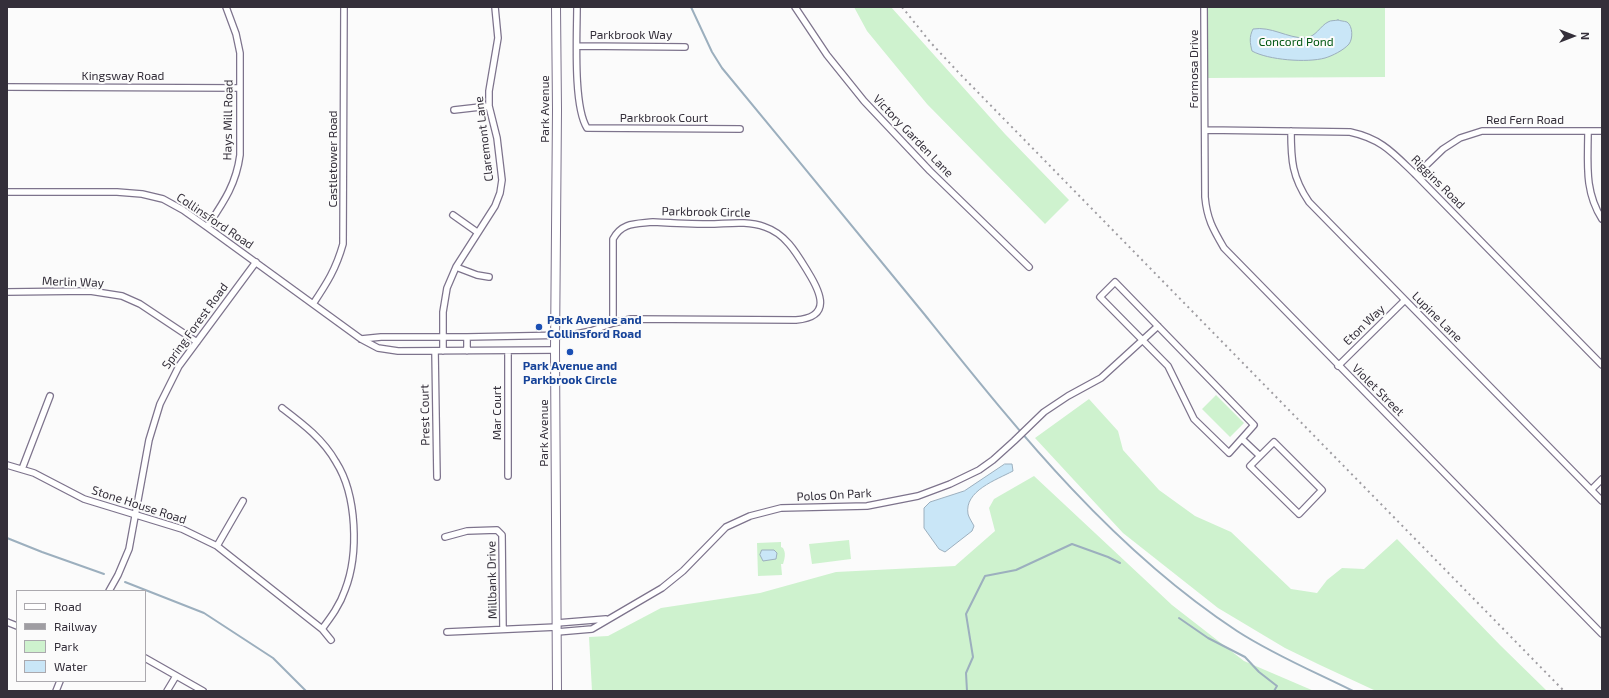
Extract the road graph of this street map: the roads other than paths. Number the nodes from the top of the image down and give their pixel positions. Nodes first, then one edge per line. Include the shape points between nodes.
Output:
1 (226, 7) edge
2 (344, 7) edge
3 (494, 7) edge
4 (556, 7) edge
5 (577, 7) edge
6 (795, 7) edge
7 (1204, 7) edge
8 (577, 46) junction
9 (685, 47) dead end
10 (7, 87) edge
11 (240, 88) junction
12 (489, 106) junction
13 (454, 110) dead end
14 (740, 129) dead end
15 (1205, 130) junction
16 (1291, 131) junction
17 (1588, 131) junction
18 (1602, 131) edge
19 (1416, 175) junction
20 (7, 192) edge
21 (453, 215) dead end
22 (1602, 219) edge
23 (207, 227) junction
24 (477, 232) junction
25 (256, 262) junction
26 (456, 267) junction
27 (1029, 267) dead end
28 (489, 277) dead end
29 (7, 292) edge
30 (1405, 300) junction
31 (313, 304) junction
32 (613, 323) junction
33 (1158, 326) junction
34 (555, 336) junction
35 (443, 337) junction
36 (467, 337) junction
37 (361, 339) junction
38 (1143, 341) junction
39 (196, 342) junction
40 (555, 350) junction
41 (435, 351) junction
42 (443, 351) junction
43 (467, 351) junction
44 (508, 351) junction
45 (1602, 365) edge
46 (1338, 366) junction
47 (50, 396) dead end
48 (282, 408) dead end
49 (1242, 439) junction
50 (1260, 456) junction
51 (7, 465) edge
52 (22, 469) junction
53 (508, 476) dead end
54 (437, 477) dead end
55 (1602, 479) edge
56 (1591, 490) junction
57 (243, 501) dead end
58 (1602, 501) edge
59 (136, 516) junction
60 (445, 537) dead end
61 (217, 546) junction
62 (110, 590) edge
63 (557, 627) junction
64 (322, 629) junction
65 (503, 629) junction
66 (447, 632) dead end
67 (1602, 634) edge
68 (331, 640) dead end
69 (146, 659) edge
70 (176, 676) junction
71 (167, 691) edge
72 (203, 691) edge
73 (557, 691) edge

1 - 11 street, Hays Mill Road via 238,40
2 - 31 street, Castletower Road via 343,244 332,275
3 - 12 street, Claremont Lane via 498,38
4 - 34 main road, Park Avenue
5 - 8 street
6 - 27 street, Victory Garden Lane via 827,55 864,101 930,171
7 - 15 street, Formosa Drive
8 - 9 street, Parkbrook Way
8 - 14 street, Parkbrook Court via 577,79 581,111 587,128
10 - 11 street, Kingsway Road
11 - 23 street, Hays Mill Road via 238,168 227,197
12 - 13 street
12 - 24 street, Claremont Lane via 497,138 501,186 495,206
15 - 16 street, Riggins Road
15 - 46 street, Violet Street via 1205,197 1207,214 1213,230 1224,248
16 - 19 street, Riggins Road via 1350,132 1373,138 1391,150
16 - 30 street, Lupine Lane via 1293,169 1301,190 1315,208
17 - 18 street, Red Fern Road
17 - 19 street, Red Fern Road via 1493,130 1467,135 1443,149
17 - 22 street via 1589,188 1592,202
19 - 45 street, Riggins Road
20 - 23 street, Collinsford Road via 142,194 163,199
21 - 24 street
23 - 25 street, Collinsford Road
24 - 26 street, Claremont Lane
25 - 31 street, Collinsford Road
25 - 39 street, Spring Forest Road
26 - 28 street
26 - 35 street, Claremont Lane via 444,298
29 - 39 street, Merlin Way via 90,291 122,296 140,304
30 - 46 street, Eton Way
30 - 56 street, Lupine Lane
31 - 37 street, Collinsford Road
32 - 32 street, Parkbrook Circle via 631,319 802,320 817,312 821,299 817,287 792,246 766,227 734,222 631,224 624,226 613,239
32 - 34 street, Parkbrook Circle via 591,331
33 - 38 street, Polos On Park
33 - 38 street via 1115,282 1100,297
33 - 49 street via 1254,425
34 - 36 street
34 - 40 main road, Park Avenue
35 - 36 street
35 - 37 street
35 - 42 street, Claremont Lane
36 - 43 street
37 - 41 street, Collinsford Road via 378,348
38 - 49 street via 1168,366 1194,419 1228,453
38 - 63 street, Polos On Park via 1101,378 1057,402 979,470 918,496 867,506 781,508 750,516 726,527 662,588 609,619
39 - 59 street, Spring Forest Road via 179,366 160,404 149,440
40 - 44 street, Collinsford Road
40 - 63 main road, Park Avenue
41 - 42 street, Collinsford Road
41 - 54 street, Prest Court
42 - 43 street, Collinsford Road
43 - 44 street, Collinsford Road
44 - 53 street, Mar Court
46 - 67 street, Violet Street
47 - 52 street
48 - 64 street via 311,430 326,446 337,463 351,504 353,554 349,578 337,608
49 - 50 street
50 - 50 street via 1250,466 1299,514 1322,490 1274,442
51 - 52 street, Stone House Road
52 - 59 street, Stone House Road via 84,499
55 - 56 street
56 - 58 street, Lupine Lane
57 - 61 street
59 - 61 street, Stone House Road via 164,522
59 - 62 street, Spring Forest Road via 129,549
60 - 65 street, Millbank Drive via 467,531 501,532
61 - 64 street, Stone House Road
63 - 65 street, Polos On Park
63 - 73 main road, Park Avenue
64 - 68 street, Stone House Road
65 - 66 street, Polos On Park
69 - 70 street
70 - 71 street
70 - 72 street

